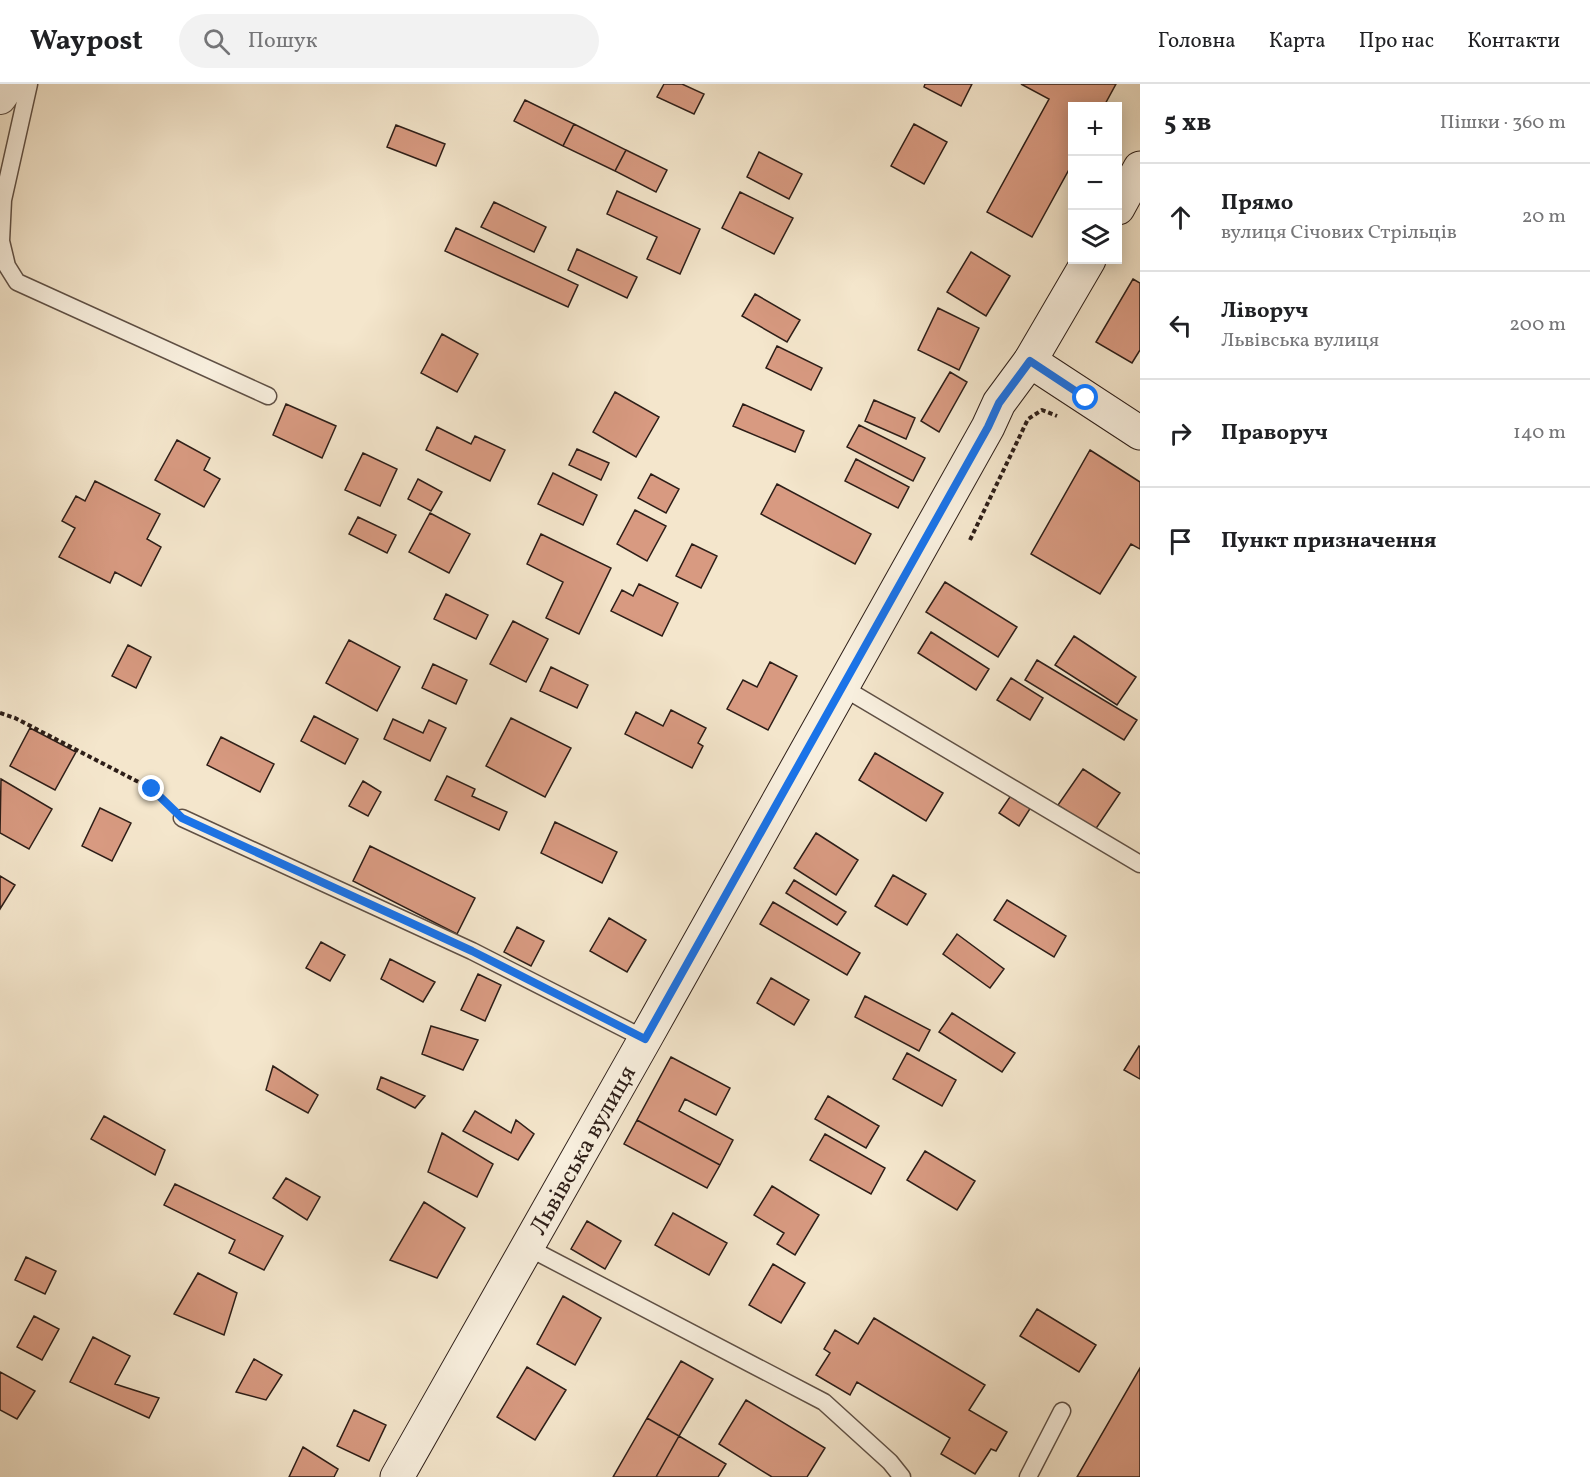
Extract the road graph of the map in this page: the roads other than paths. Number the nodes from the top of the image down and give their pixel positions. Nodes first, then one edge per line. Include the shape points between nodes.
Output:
1 (10, 84) edge
2 (29, 84) edge
3 (0, 98) edge
4 (1140, 168) edge
5 (1122, 201) edge
6 (1087, 264) edge
7 (1030, 361) junction
8 (268, 396) dead end
9 (1140, 433) edge
10 (842, 687) junction
11 (182, 818) road end
12 (1140, 864) edge
13 (645, 1039) junction
14 (527, 1246) junction
15 (1062, 1411) dead end
16 (397, 1477) edge
17 (902, 1477) edge
18 (1028, 1477) edge

1 - 3 street
2 - 8 lane via 3,200 1,241 7,266 17,282
4 - 5 main road
6 - 7 main road, Львівська вулиця
7 - 9 main road
7 - 10 main road, Львівська вулиця via 999,403
10 - 12 lane
10 - 13 main road, Львівська вулиця
11 - 13 lane via 472,951
13 - 14 main road, Львівська вулиця
14 - 16 main road, Львівська вулиця
14 - 17 lane via 824,1402
15 - 18 lane

